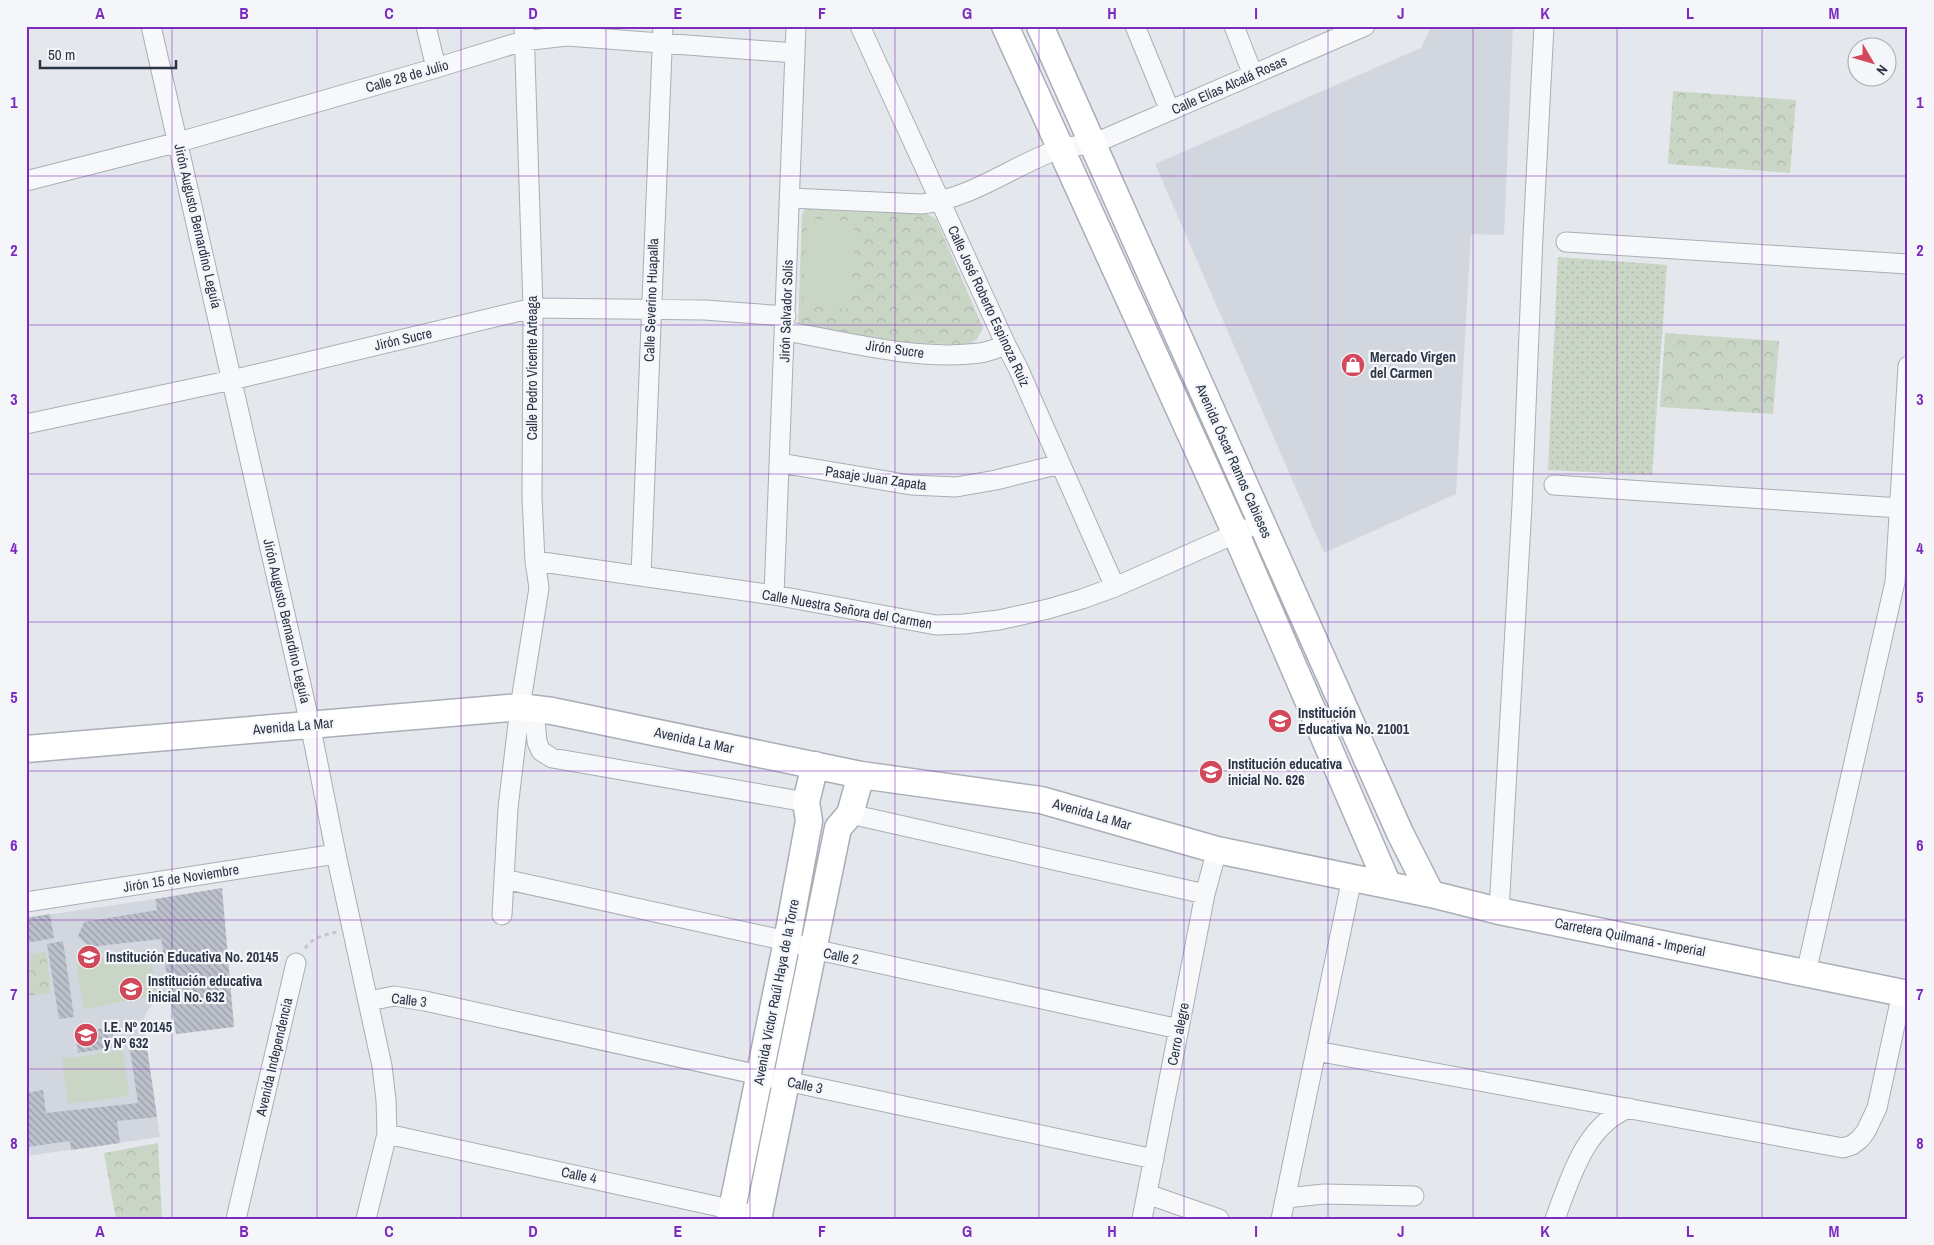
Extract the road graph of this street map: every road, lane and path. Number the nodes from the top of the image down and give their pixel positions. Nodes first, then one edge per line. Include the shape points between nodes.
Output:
1 (151, 26) edge
2 (426, 26) edge
3 (796, 26) edge
4 (860, 26) edge
5 (1006, 26) edge
6 (1040, 26) edge
7 (1135, 26) edge
8 (1234, 26) edge
9 (1365, 26) edge
10 (1544, 26) edge
11 (1332, 33) edge
12 (523, 34) edge
13 (662, 34) edge
14 (795, 53) junction
15 (436, 68) junction
16 (1253, 75) junction
17 (1170, 111) junction
18 (178, 142) junction
19 (1093, 144) junction
20 (1060, 148) junction
21 (26, 180) edge
22 (790, 198) junction
23 (941, 202) junction
24 (1566, 242) dead end
25 (1908, 264) edge
26 (533, 308) junction
27 (650, 310) junction
28 (785, 324) junction
29 (1006, 346) junction
30 (1908, 366) edge
31 (232, 380) junction
32 (26, 424) edge
33 (780, 463) junction
34 (1060, 464) junction
35 (1554, 485) dead end
36 (1900, 508) junction
37 (1262, 521) junction
38 (1236, 534) junction
39 (535, 561) junction
40 (641, 575) junction
41 (1115, 587) junction
42 (774, 595) junction
43 (527, 708) junction
44 (310, 724) junction
45 (26, 749) edge
46 (815, 765) junction
47 (861, 775) junction
48 (806, 802) junction
49 (850, 814) junction
50 (1217, 850) junction
51 (336, 854) junction
52 (1352, 878) junction
53 (504, 879) junction
54 (1388, 885) junction
55 (1205, 894) junction
56 (1431, 894) junction
57 (26, 902) edge
58 (1499, 911) junction
59 (502, 915) dead end
60 (352, 928) junction
61 (787, 942) junction
62 (813, 949) junction
63 (296, 963) joint
64 (1806, 973) junction
65 (1905, 994) edge
66 (369, 1000) junction
67 (1179, 1029) junction
68 (1316, 1051) junction
69 (760, 1075) junction
70 (786, 1081) junction
71 (1629, 1108) junction
72 (387, 1134) junction
73 (1154, 1159) junction
74 (1147, 1194) junction
75 (1414, 1196) dead end
76 (1286, 1198) junction
77 (731, 1214) edge
78 (762, 1218) edge
79 (236, 1219) edge
80 (366, 1219) edge
81 (1142, 1219) edge
82 (1219, 1219) edge
83 (1280, 1219) edge
84 (1555, 1219) edge

1 - 18 street, Jirón Augusto Bernardino Leguía
2 - 15 street
3 - 14 street, Jirón Salvador Solís
4 - 23 street, Calle José Roberto Espinoza Ruíz
5 - 20 street, Avenida Óscar Ramos Cabieses
6 - 19 street, Avenida Óscar Ramos Cabieses
7 - 17 street
8 - 16 street
9 - 11 street, Calle Elías Alcalá Rosas
10 - 58 street
11 - 16 street, Calle Elías Alcalá Rosas
12 - 13 street, Calle 28 de Julio
12 - 15 street, Calle 28 de Julio
12 - 26 street, Calle Pedro Vicente Arteaga
13 - 14 street, Calle 28 de Julio
13 - 27 street, Calle Severino Huapalla
14 - 22 street, Jirón Salvador Solís
15 - 18 street, Calle 28 de Julio
16 - 17 street, Calle Elías Alcalá Rosas
17 - 19 street, Calle Elías Alcalá Rosas
18 - 21 street, Calle 28 de Julio
18 - 31 street, Jirón Augusto Bernardino Leguía
19 - 20 street, Calle Elías Alcalá Rosas
19 - 37 street, Avenida Óscar Ramos Cabieses
20 - 23 street, Calle Elías Alcalá Rosas via 966,194
20 - 38 street, Avenida Óscar Ramos Cabieses
22 - 23 street, Calle Elías Alcalá Rosas via 922,204
22 - 28 street, Jirón Salvador Solís
23 - 29 street, Calle José Roberto Espinoza Ruíz
24 - 25 street
26 - 27 street, Jirón Sucre
26 - 31 street, Jirón Sucre
26 - 39 street, Calle Pedro Vicente Arteaga via 532,498
27 - 28 street, Jirón Sucre via 705,310
27 - 40 street, Calle Severino Huapalla
28 - 29 street, Jirón Sucre via 897,350 942,355 982,353
28 - 33 street, Jirón Salvador Solís
29 - 34 street, Calle José Roberto Espinoza Ruíz
30 - 36 street
31 - 32 street, Jirón Sucre
31 - 44 street, Jirón Augusto Bernardino Leguía
33 - 34 street, Pasaje Juan Zapata via 911,485 956,487
33 - 42 street, Jirón Salvador Solís
34 - 41 street, Calle José Roberto Espinoza Ruíz
35 - 36 street
36 - 64 street via 1896,582
37 - 38 street, Calle Nuestra Señora del Carmen
37 - 56 street, Avenida Óscar Ramos Cabieses via 1400,833
38 - 41 street, Calle Nuestra Señora del Carmen
38 - 54 street, Avenida Óscar Ramos Cabieses
39 - 40 street, Calle Nuestra Señora del Carmen
39 - 43 street, Calle Pedro Vicente Arteaga via 539,588
40 - 42 street, Calle Nuestra Señora del Carmen
41 - 42 street, Calle Nuestra Señora del Carmen via 1048,609 999,620 936,625
43 - 44 street, Avenida La Mar
43 - 46 street, Avenida La Mar via 552,710
43 - 48 street via 541,752 552,758
43 - 53 street via 508,808
44 - 45 street, Avenida La Mar
44 - 51 street, Jirón Augusto Bernardino Leguía
46 - 47 street, Avenida La Mar
46 - 48 street, Avenida Víctor Raúl Haya de la Torre
47 - 49 street, Avenida Víctor Raúl Haya de la Torre
47 - 50 street, Avenida La Mar via 1041,800
48 - 61 street, Avenida Víctor Raúl Haya de la Torre via 809,821
49 - 55 street
49 - 62 street, Avenida Víctor Raúl Haya de la Torre via 838,828
50 - 52 street, Avenida La Mar
50 - 55 street, Cerro alegre
51 - 57 street, Jirón 15 de Noviembre
51 - 60 street, Jirón Augusto Bernardino Leguía
52 - 54 street, Carretera Quilmaná - Imperial
52 - 68 street
53 - 59 street
53 - 61 street, Calle 2
54 - 56 street, Carretera Quilmaná - Imperial
55 - 67 street, Cerro alegre
56 - 58 street, Carretera Quilmaná - Imperial
58 - 64 street, Carretera Quilmaná - Imperial
60 - 63 path via 321,935 310,942
60 - 66 street, Jirón Augusto Bernardino Leguía
61 - 62 street, Calle 2
61 - 69 street, Avenida Víctor Raúl Haya de la Torre
62 - 67 street, Calle 2
62 - 70 street, Avenida Víctor Raúl Haya de la Torre
63 - 79 street, Avenida Independencia
64 - 65 street, Carretera Quilmaná - Imperial
65 - 71 street via 1877,1108 1860,1140 1852,1145 1843,1148
66 - 69 street, Calle 3 via 394,996 425,1001
66 - 72 street, Jirón Augusto Bernardino Leguía via 382,1066
67 - 73 street, Cerro alegre
68 - 71 street
68 - 76 street
69 - 70 street, Calle 3
69 - 77 street, Avenida Víctor Raúl Haya de la Torre
70 - 73 street, Calle 3
70 - 78 street, Avenida Víctor Raúl Haya de la Torre
71 - 84 street via 1603,1126 1587,1144
72 - 77 street, Calle 4
72 - 80 street, Jirón Augusto Bernardino Leguía
73 - 74 street, Cerro alegre
74 - 81 street, Cerro alegre
74 - 82 street
75 - 76 street via 1324,1194
76 - 83 street
77 - 78 street, Calle 4

